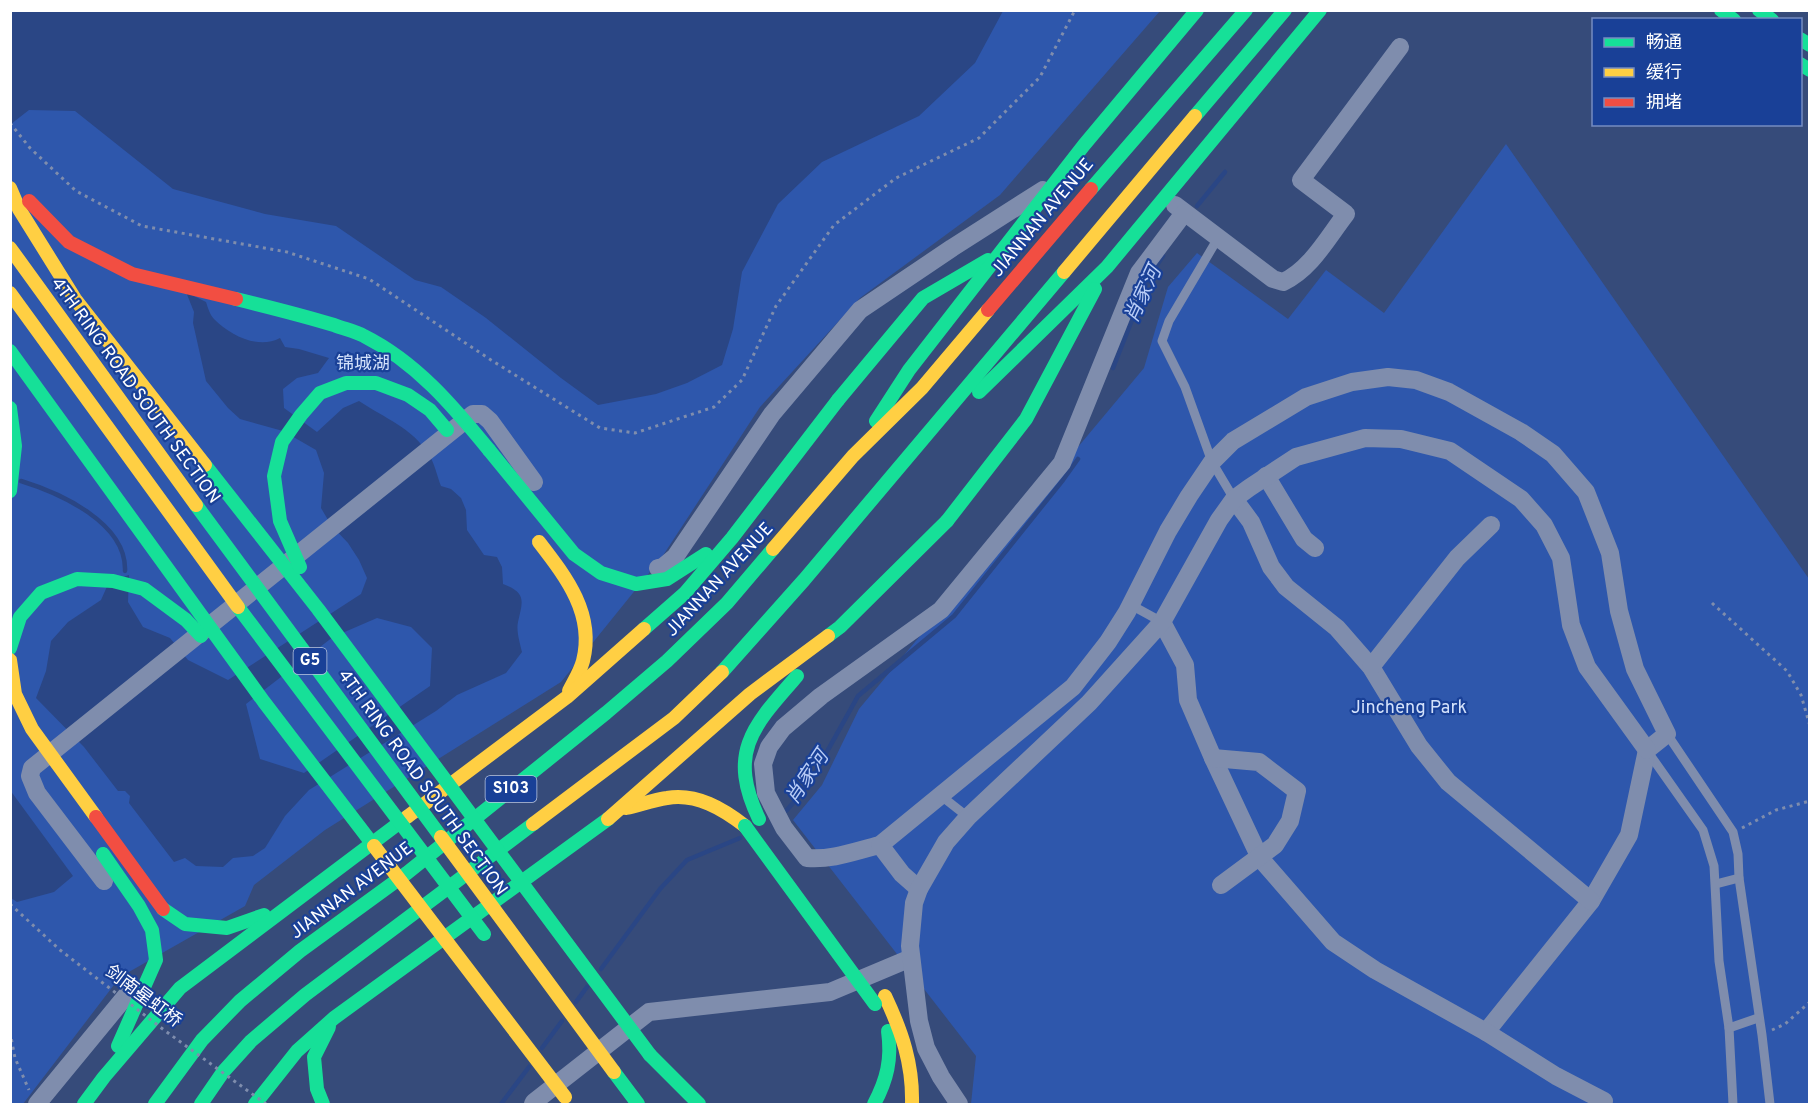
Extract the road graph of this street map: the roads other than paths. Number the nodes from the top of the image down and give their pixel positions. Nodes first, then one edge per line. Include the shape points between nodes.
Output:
1 (1197, 10) edge
2 (1246, 10) edge
3 (1285, 10) edge
4 (1320, 10) edge
5 (1400, 47) dead end
6 (10, 183) edge
7 (1055, 183) junction
8 (10, 188) edge
9 (1164, 197) junction
10 (1184, 213) junction
11 (1218, 238) junction
12 (10, 248) edge
13 (1002, 252) junction
14 (1107, 267) junction
15 (10, 293) edge
16 (10, 351) edge
17 (10, 408) edge
18 (459, 443) dead end
19 (854, 456) junction
20 (1212, 462) junction
21 (1266, 476) junction
22 (882, 487) junction
23 (10, 491) edge
24 (1234, 499) junction
25 (1491, 525) dead end
26 (532, 534) dead end
27 (732, 538) junction
28 (1315, 548) dead end
29 (1131, 605) junction
30 (318, 609) junction
31 (1162, 622) junction
32 (840, 627) junction
33 (10, 648) edge
34 (10, 660) edge
35 (1371, 667) junction
36 (567, 697) junction
37 (1057, 700) junction
38 (264, 702) junction
39 (1072, 718) junction
40 (1667, 734) junction
41 (1647, 750) junction
42 (32, 753) dead end
43 (1213, 758) junction
44 (45, 771) dead end
45 (940, 795) junction
46 (620, 810) junction
47 (968, 817) junction
48 (770, 821) junction
49 (880, 845) junction
50 (100, 849) dead end
51 (1260, 858) junction
52 (1739, 878) junction
53 (1716, 884) junction
54 (1221, 885) dead end
55 (920, 889) junction
56 (1591, 901) junction
57 (290, 905) junction
58 (491, 944) dead end
59 (911, 958) junction
60 (864, 965) dead end
61 (880, 1000) junction
62 (334, 1018) junction
63 (1758, 1018) junction
64 (1730, 1028) junction
65 (1486, 1032) junction
66 (650, 1055) junction
67 (577, 1058) dead end
68 (104, 1077) junction
69 (591, 1077) dead end
70 (568, 1102) edge
71 (38, 1103) edge
72 (1602, 1103) edge
73 (84, 1104) edge
74 (155, 1104) edge
75 (201, 1104) edge
76 (255, 1104) edge
77 (323, 1104) edge
78 (533, 1104) edge
79 (638, 1104) edge
80 (683, 1104) edge
81 (699, 1104) edge
82 (874, 1104) edge
83 (912, 1104) edge
84 (959, 1104) edge
85 (1732, 1104) edge
86 (1770, 1104) edge

1 - 7 main road
2 - 19 main road, JIANNAN AVENUE via 922,388
3 - 22 main road
4 - 9 main road
5 - 11 street via 1301,180 1346,214 1308,263 1283,282 1273,279
6 - 27 main road, bridge via 69,242 132,274 302,315 363,334 388,350 428,380 459,412 574,554 601,573 636,584 667,579
7 - 13 main road
7 - 71 street via 860,310 772,414 693,532 663,567 638,574 602,563 567,528 490,421 482,414 473,414 32,768 30,777 38,793 130,915 142,954 140,976 126,998
8 - 30 main road, bridge via 75,299
9 - 10 street
9 - 14 main road
10 - 11 street
10 - 48 street via 1139,273 1062,463 941,610 820,696 783,728 769,747 763,764
11 - 20 lane via 1162,341 1185,387
12 - 79 main road, 4TH RING ROAD SOUTH SECTION / G5, bridge
13 - 19 main road via 909,370
13 - 27 main road via 923,298
14 - 22 main road
14 - 32 main road via 1026,419 947,521
15 - 58 main road, G5, bridge via 191,544
16 - 38 main road, bridge
17 - 23 main road via 15,446
18 - 30 main road, bridge via 430,410 408,394 376,382 346,383 320,393 301,415 282,442 274,476 280,521
19 - 74 main road, JIANNAN AVENUE / S103 via 727,603 667,661 407,873 300,951 240,1001 202,1040
20 - 24 lane
20 - 29 street via 1168,531
20 - 40 street via 1233,441 1306,397 1352,382 1388,377 1416,380 1449,392 1521,432 1553,454 1586,492 1610,553 1619,611 1635,669
21 - 24 street
21 - 28 street via 1304,539
21 - 41 street via 1296,458 1365,438 1401,439 1450,451 1512,492 1544,525 1561,558 1571,625 1587,667
22 - 75 main road, S103 via 718,677 681,711 305,995 251,1041
24 - 31 street
24 - 35 street via 1251,522 1270,567 1286,587 1337,628
25 - 35 street via 1457,558
26 - 36 main road via 569,580 586,621 583,660
27 - 36 main road via 685,593
29 - 31 lane
29 - 37 street via 1108,642
30 - 66 main road, bridge
31 - 39 street
31 - 43 street via 1185,665 1188,700
32 - 46 main road via 750,694
32 - 48 main road via 751,734 743,774 751,805
33 - 38 main road, bridge via 20,617 41,593 77,579 113,581 144,589 186,620
34 - 57 main road, bridge via 15,694 32,729 163,909 185,924 227,928
35 - 56 street via 1419,746 1448,782
36 - 57 main road
37 - 39 lane
37 - 45 street
38 - 70 main road, bridge
39 - 47 street
40 - 41 street
40 - 52 lane via 1733,832
41 - 53 lane via 1703,830
41 - 56 street via 1629,835
42 - 44 main road
43 - 51 street
43 - 51 street via 1259,762 1297,791 1290,821 1275,845
45 - 47 lane
45 - 49 street
46 - 61 main road, bridge via 672,796 704,800 726,811 745,826
46 - 62 main road
47 - 55 street via 946,842
48 - 49 street via 807,858 843,856
49 - 55 street via 902,874
50 - 68 main road via 152,930 156,960
51 - 54 street
51 - 65 street via 1333,942
52 - 53 lane
52 - 63 lane
53 - 64 lane via 1719,961
55 - 59 street via 914,903
56 - 65 street
57 - 68 main road via 180,988
59 - 78 street via 830,992 649,1012
59 - 84 street via 926,1048
60 - 61 main road
61 - 82 main road via 891,1048 890,1070
61 - 83 main road via 907,1044
62 - 76 main road via 297,1052
62 - 77 main road via 314,1057 317,1089
63 - 64 lane
63 - 86 lane
64 - 85 lane
65 - 72 street
66 - 80 main road
66 - 81 main road
67 - 69 main road
68 - 73 main road

